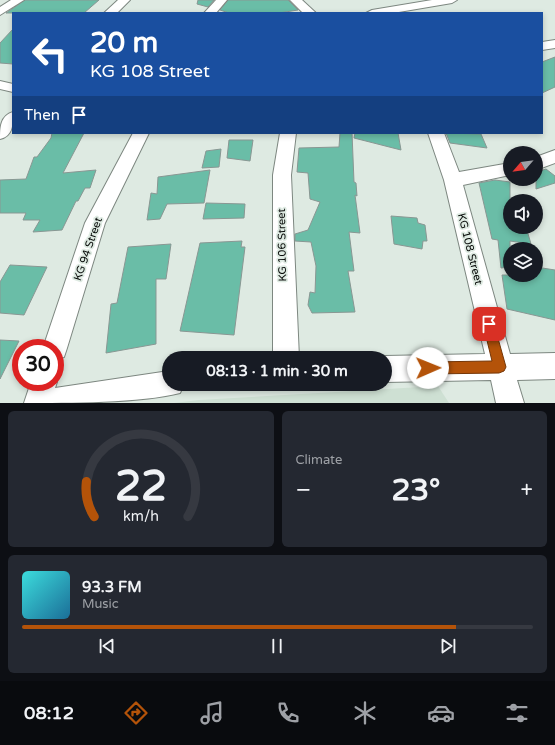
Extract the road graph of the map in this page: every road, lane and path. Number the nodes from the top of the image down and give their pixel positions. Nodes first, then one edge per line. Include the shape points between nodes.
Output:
1 (19, 0) edge
2 (125, 0) edge
3 (222, 0) edge
4 (295, 0) edge
5 (452, 0) edge
6 (0, 12) edge
7 (111, 12) edge
8 (211, 12) edge
9 (309, 12) edge
10 (378, 12) edge
11 (555, 44) edge
12 (543, 46) edge
13 (0, 85) edge
14 (12, 88) edge
15 (12, 118) edge
16 (0, 134) edge
17 (140, 134) edge
18 (288, 134) edge
19 (436, 134) edge
20 (555, 156) edge
21 (543, 161) edge
22 (503, 170) edge
23 (453, 180) junction
24 (58, 339) edge
25 (286, 351) edge
26 (555, 366) edge
27 (499, 367) junction
28 (392, 369) edge
29 (162, 385) edge
30 (41, 391) edge
31 (38, 403) edge
32 (48, 403) edge
33 (510, 403) edge

1 - 6 street
2 - 7 street
3 - 8 street
4 - 9 street
5 - 10 street
11 - 12 street
13 - 14 street
15 - 16 street
17 - 24 street, KG 94 Street via 95,223
18 - 25 street, KG 106 Street via 282,175
19 - 23 street, KG 108 Street
20 - 21 street
22 - 23 street
23 - 27 street, KG 108 Street
26 - 27 street
27 - 28 street
27 - 33 street, KG 108 Street
29 - 32 street
30 - 31 street

